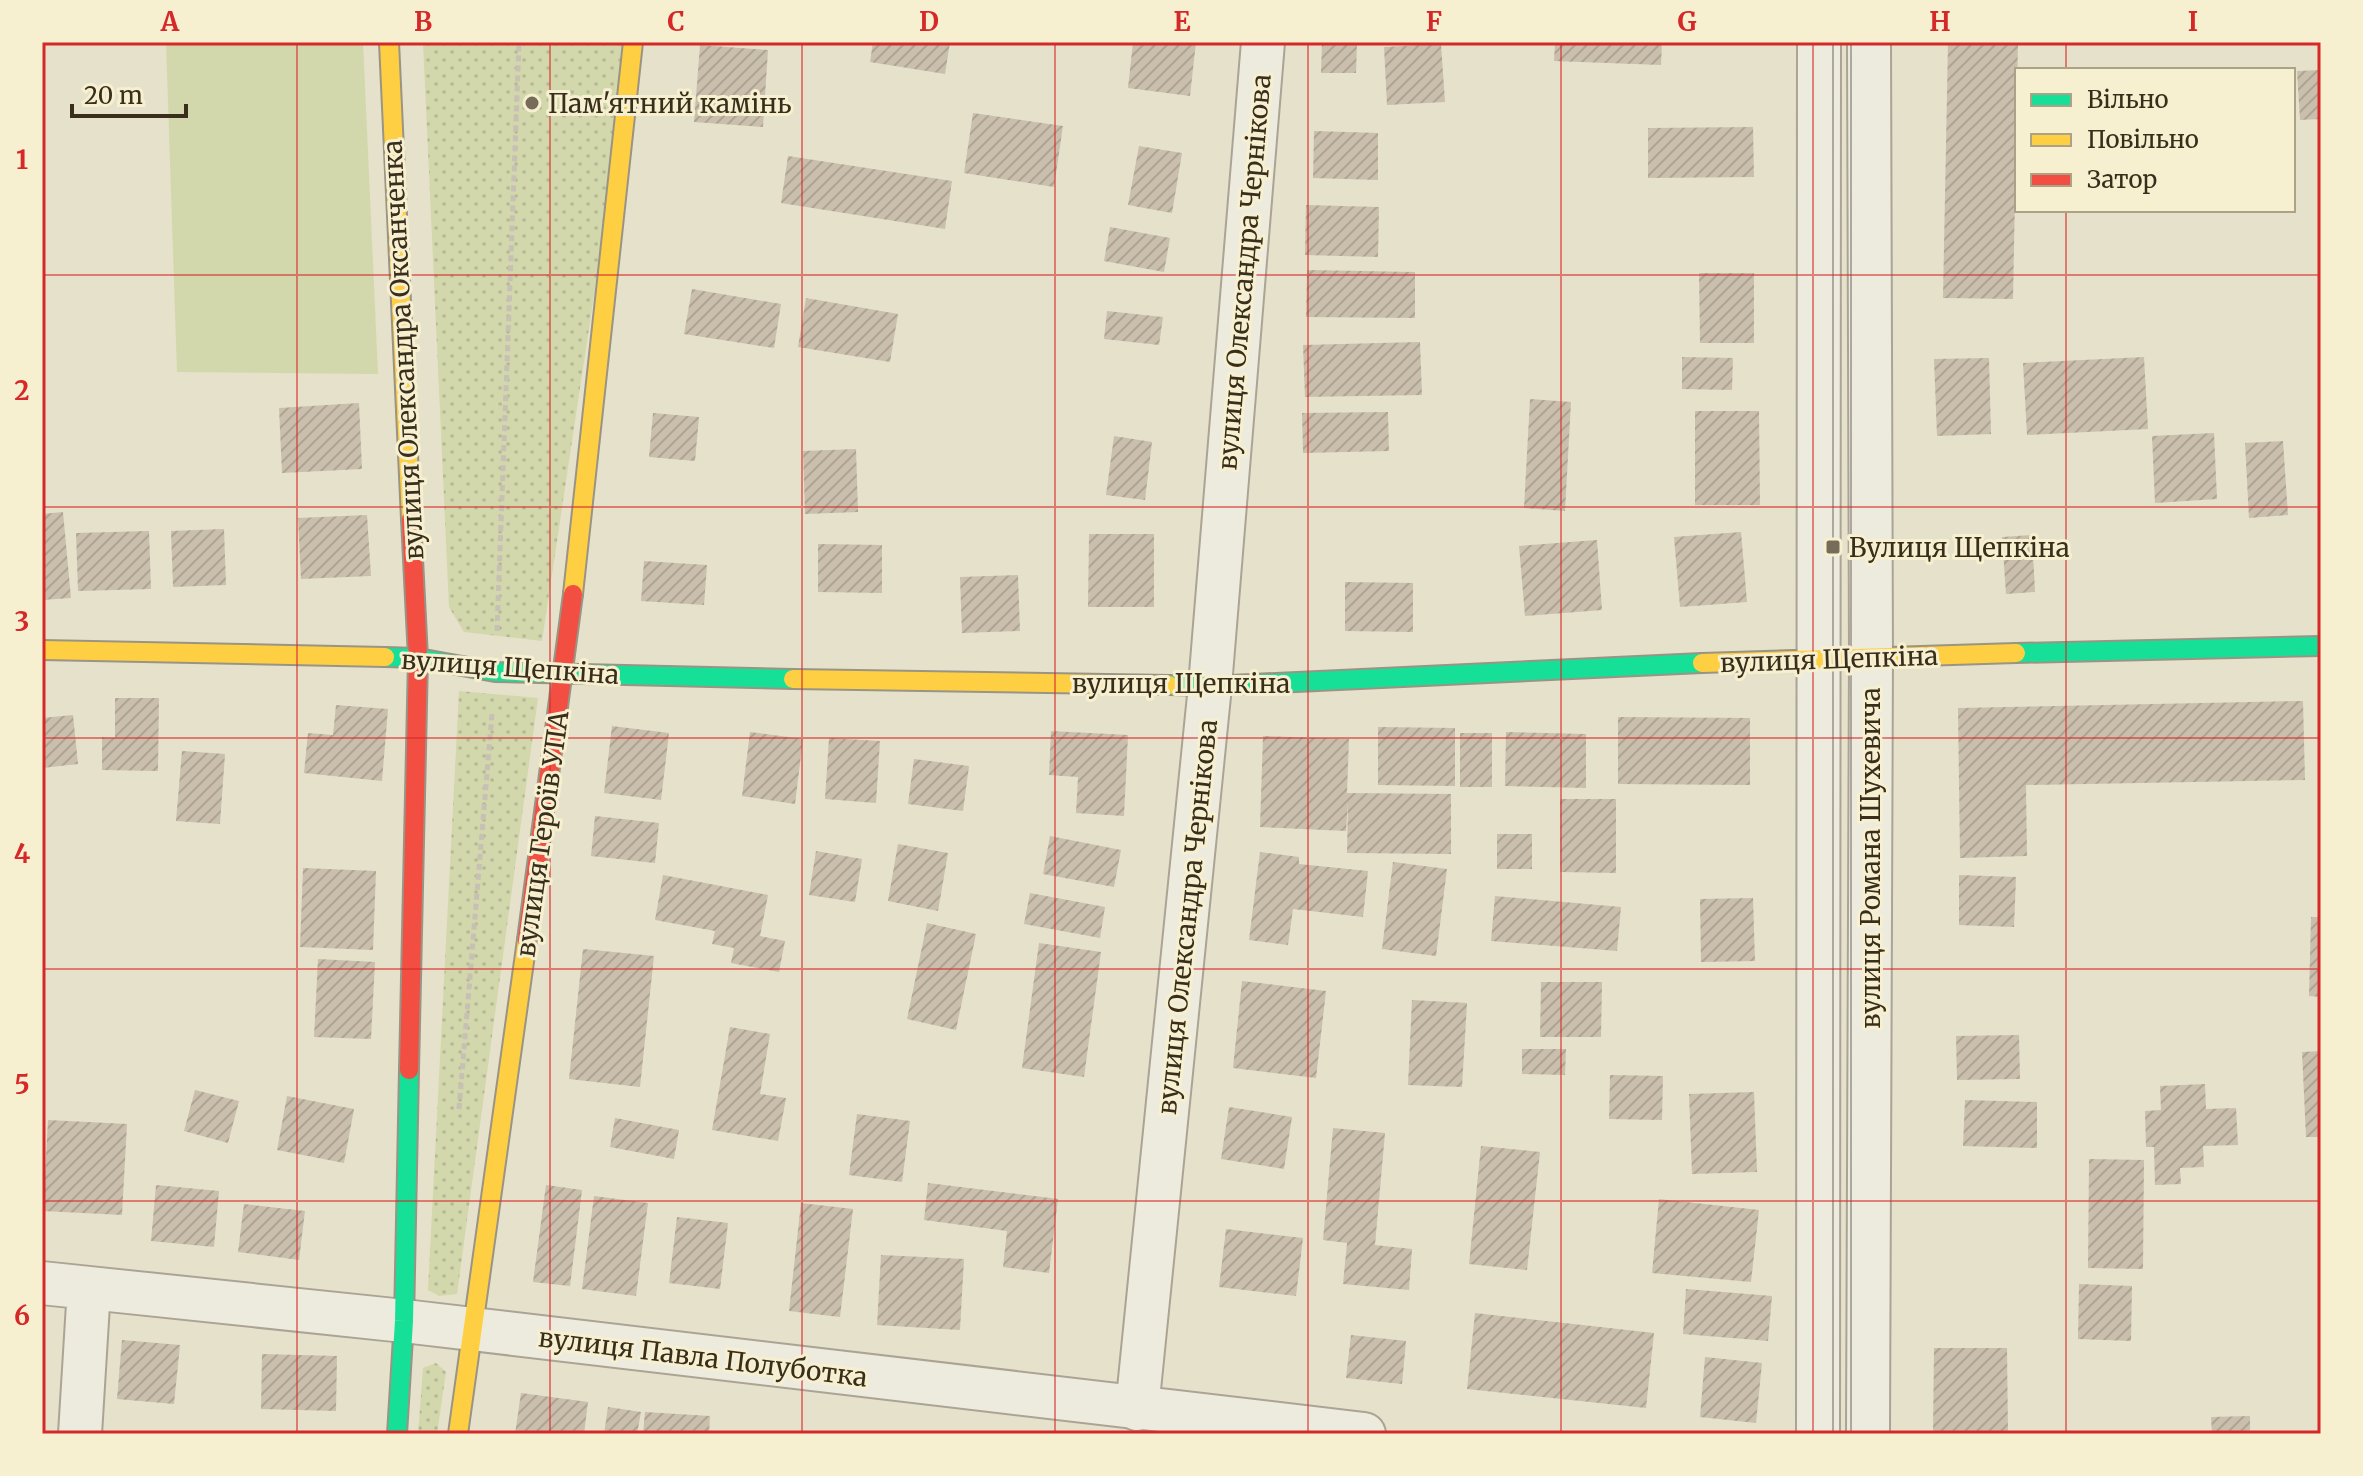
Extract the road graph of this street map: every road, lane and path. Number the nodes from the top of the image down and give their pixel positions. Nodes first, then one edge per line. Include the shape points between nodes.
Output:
1 (389, 42) edge
2 (519, 42) edge
3 (633, 42) edge
4 (1263, 42) edge
5 (1819, 42) edge
6 (1869, 42) edge
7 (2321, 646) edge
8 (42, 650) edge
9 (1871, 656) junction
10 (418, 658) junction
11 (1819, 658) junction
12 (495, 672) junction
13 (564, 675) junction
14 (1210, 686) junction
15 (457, 1123) dead end
16 (42, 1283) edge
17 (89, 1288) junction
18 (404, 1321) junction
19 (474, 1329) junction
20 (1137, 1409) junction
21 (80, 1434) edge
22 (397, 1434) edge
23 (458, 1434) edge
24 (1364, 1434) edge
25 (1818, 1434) edge
26 (1868, 1434) edge

1 - 10 street, вулиця Олександра Оксанченка
2 - 12 path
3 - 13 street, вулиця Героїв УПА
4 - 14 street, вулиця Олександра Чернікова
5 - 11 street, вулиця Романа Шухевича
6 - 9 street, вулиця Романа Шухевича
7 - 9 street, вулиця Щепкіна
8 - 10 street, вулиця Щепкіна
9 - 11 street, вулиця Щепкіна
9 - 26 street, вулиця Романа Шухевича
10 - 12 street, вулиця Щепкіна
10 - 18 street
11 - 14 street, вулиця Щепкіна
11 - 25 street, вулиця Романа Шухевича
12 - 13 street, вулиця Щепкіна
12 - 15 path
13 - 14 street, вулиця Щепкіна
13 - 19 street, вулиця Героїв УПА
14 - 20 street, вулиця Олександра Чернікова
16 - 17 street, вулиця Павла Полуботка
17 - 18 street, вулиця Павла Полуботка
17 - 21 street
18 - 19 street, вулиця Павла Полуботка
18 - 22 street
19 - 20 street, вулиця Павла Полуботка
19 - 23 street, вулиця Героїв УПА
20 - 24 street, вулиця Павла Полуботка

